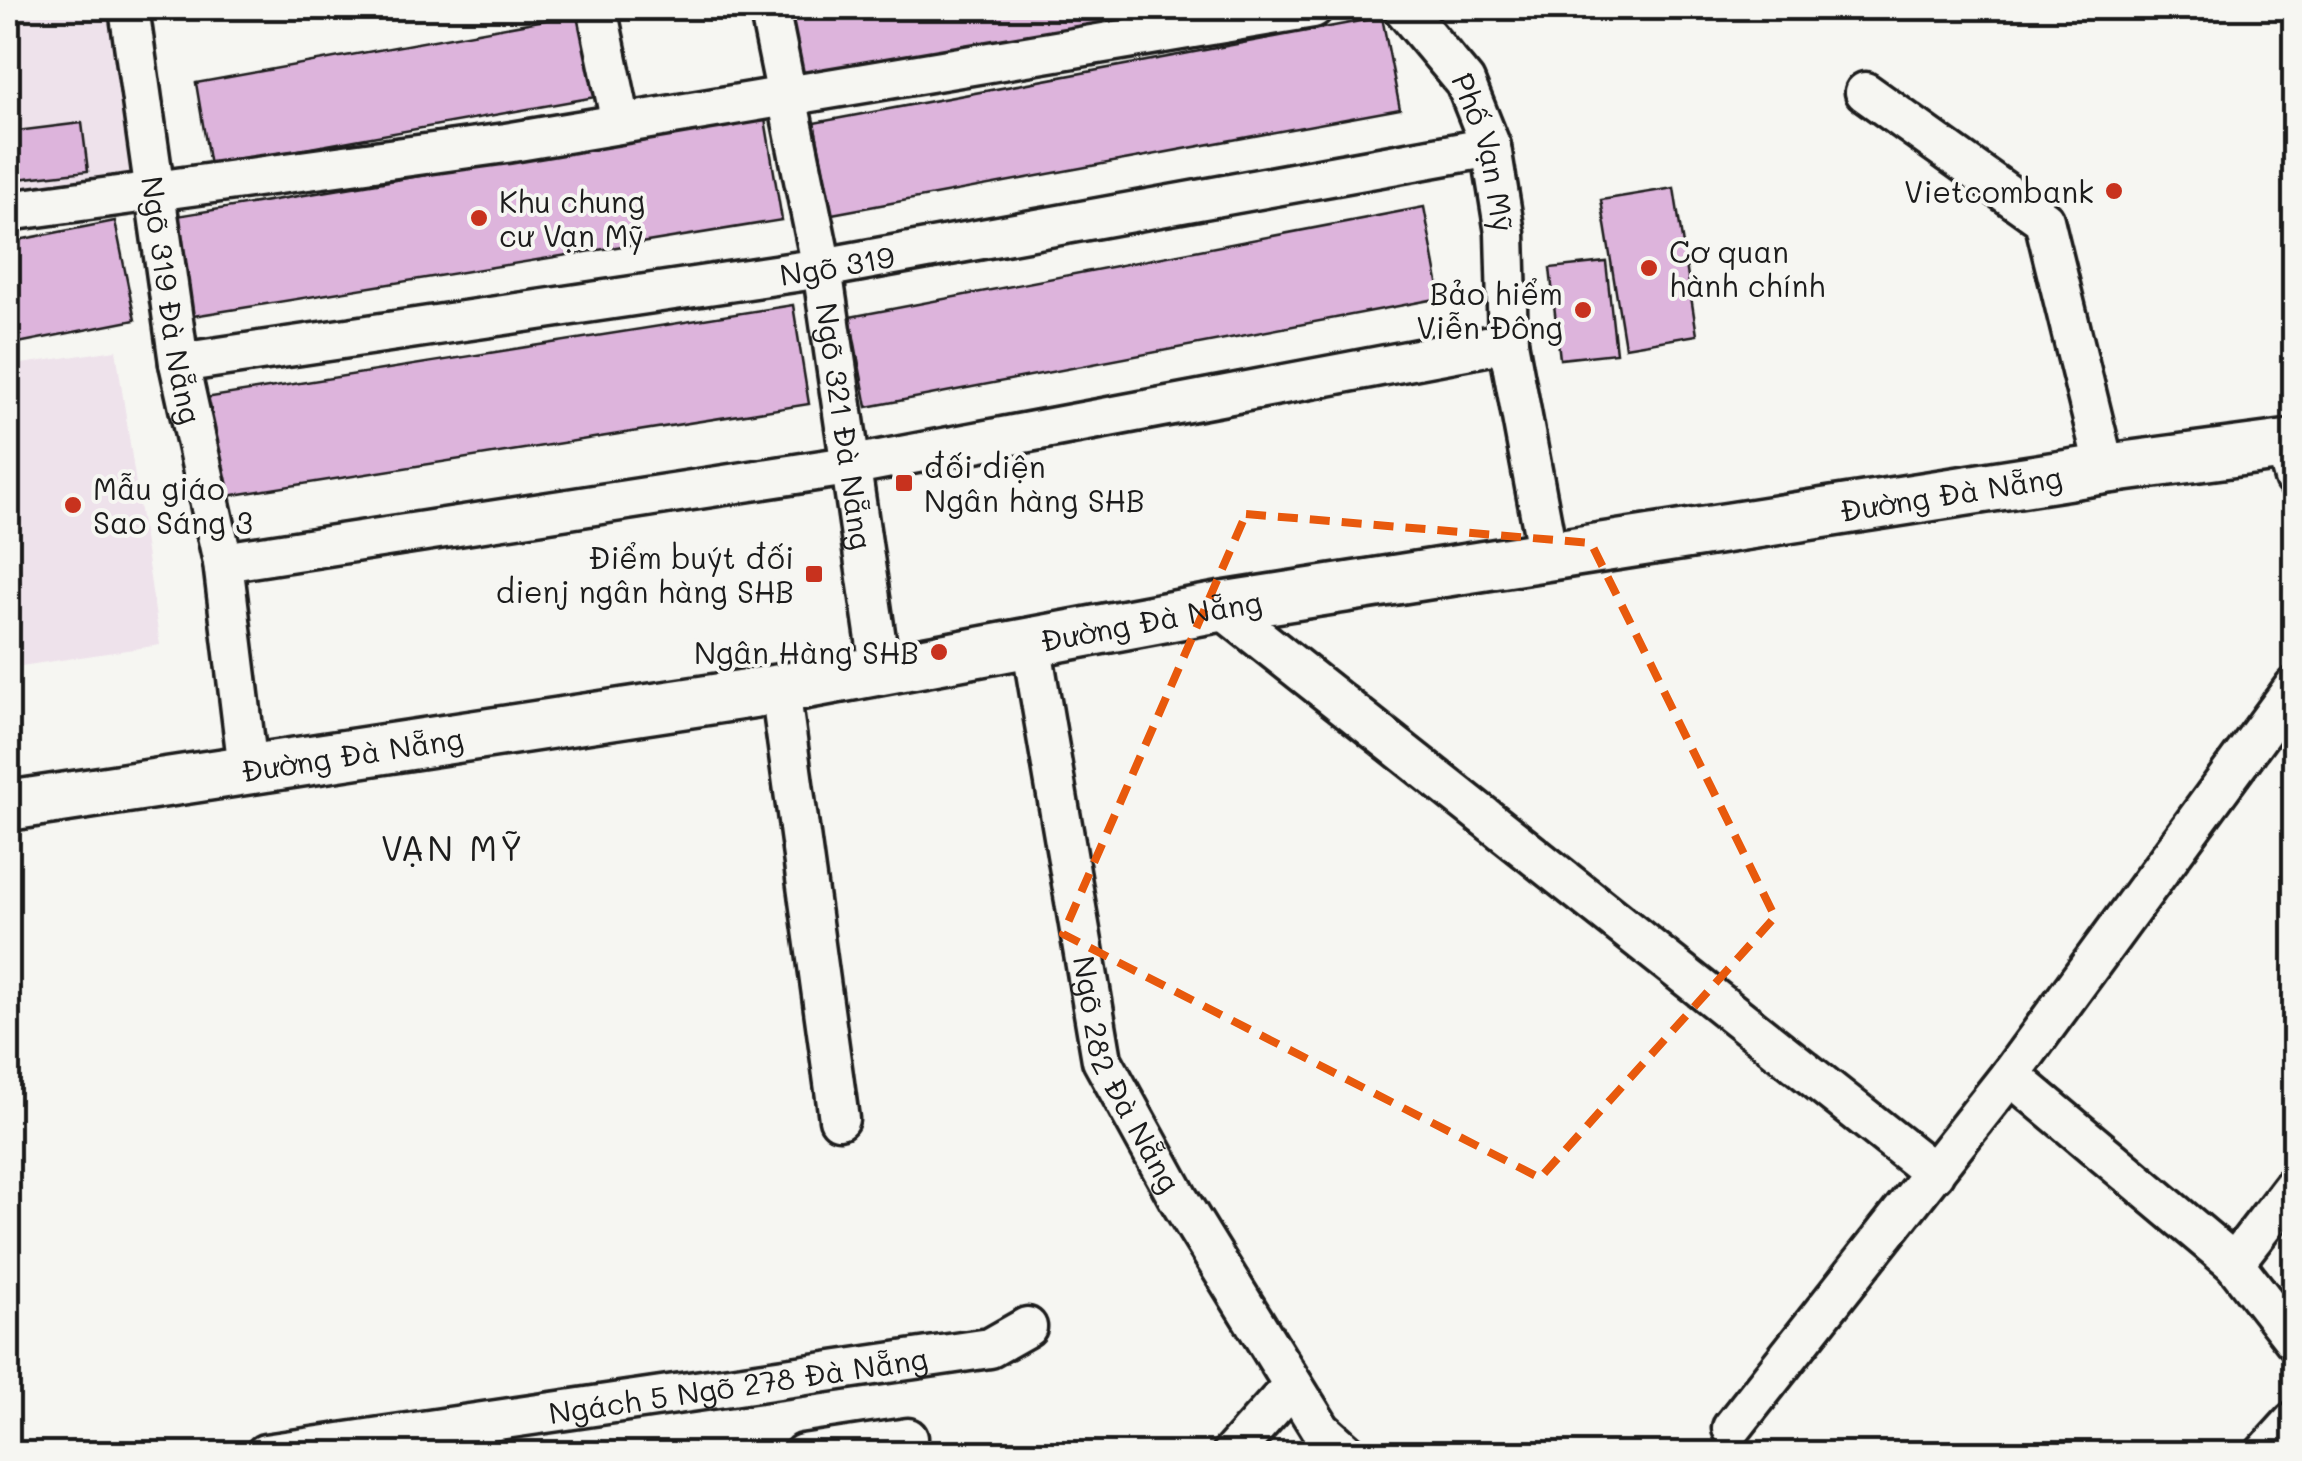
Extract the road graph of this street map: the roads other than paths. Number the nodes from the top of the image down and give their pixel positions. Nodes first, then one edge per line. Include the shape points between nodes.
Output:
1 (129, 8) edge
2 (597, 8) edge
3 (769, 8) edge
4 (1313, 8) edge
5 (1402, 8) edge
6 (1865, 92) dead end
7 (787, 97) junction
8 (621, 124) junction
9 (1491, 147) junction
10 (154, 190) junction
11 (8, 211) edge
12 (822, 268) junction
13 (1508, 342) junction
14 (179, 364) junction
15 (2292, 456) edge
16 (848, 466) junction
17 (2105, 469) junction
18 (1548, 556) junction
19 (223, 562) junction
20 (1220, 607) junction
21 (1031, 642) junction
22 (880, 667) junction
23 (2294, 687) edge
24 (780, 689) junction
25 (248, 768) junction
26 (8, 806) edge
27 (2010, 1075) junction
28 (839, 1118) dead end
29 (1934, 1173) junction
30 (2294, 1185) edge
31 (2234, 1264) junction
32 (1027, 1328) dead end
33 (2294, 1340) edge
34 (1293, 1385) junction
35 (2294, 1421) edge
36 (1732, 1428) dead end
37 (908, 1438) dead end
38 (2264, 1453) edge
39 (265, 1454) edge
40 (803, 1454) edge
41 (1231, 1454) edge
42 (1348, 1454) edge

1 - 10 street, Ngõ 319 Đà Nẵng
2 - 8 street
3 - 7 street, Ngõ 321 Đà Nẵng
4 - 7 street
5 - 9 street, Phố Vạn Mỹ via 1465,82
6 - 17 street via 2044,220
7 - 8 street
7 - 12 street, Ngõ 321 Đà Nẵng
8 - 10 street
9 - 12 street, Ngõ 319
9 - 13 street, Phố Vạn Mỹ via 1505,233
10 - 11 street
10 - 14 street, Ngõ 319 Đà Nẵng
12 - 14 street, Ngõ 319
12 - 16 street, Ngõ 321 Đà Nẵng
13 - 16 street
13 - 18 street, Phố Vạn Mỹ
14 - 19 street, Ngõ 319 Đà Nẵng
15 - 17 main road, Đường Đà Nẵng
16 - 19 street
16 - 22 street, Ngõ 321 Đà Nẵng
17 - 18 main road, Đường Đà Nẵng
18 - 20 main road, Đường Đà Nẵng
19 - 25 street, Ngõ 319 Đà Nẵng
20 - 21 main road, Đường Đà Nẵng
20 - 29 street
21 - 22 main road, Đường Đà Nẵng
21 - 34 street, Ngõ 282 Đà Nẵng via 1102,1060
22 - 24 main road, Đường Đà Nẵng
23 - 27 street
24 - 25 main road, Đường Đà Nẵng
24 - 28 street
25 - 26 main road, Đường Đà Nẵng
27 - 29 street
27 - 31 street
29 - 36 street
30 - 31 street
31 - 33 street
32 - 39 street, Ngách 5 Ngõ 278 Đà Nẵng via 990,1348
34 - 41 street
34 - 42 street, Ngõ 282 Đà Nẵng via 1321,1430
35 - 38 street
37 - 40 street

